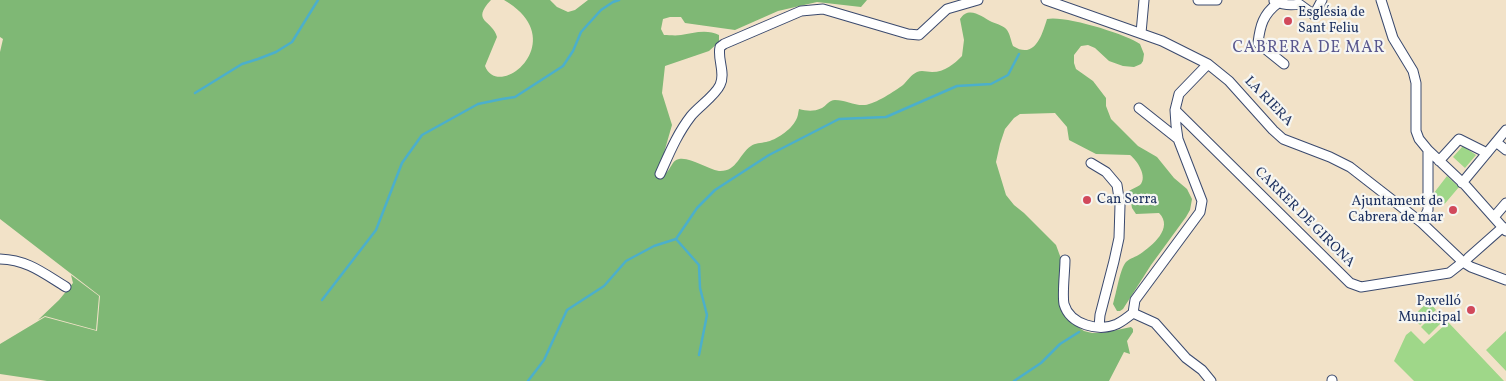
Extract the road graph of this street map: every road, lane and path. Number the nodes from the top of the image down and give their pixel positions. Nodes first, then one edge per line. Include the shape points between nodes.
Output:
1 (978, 0) edge
2 (1046, 0) edge
3 (1144, 0) edge
4 (1198, 0) edge
5 (1217, 0) edge
6 (1322, 0) edge
7 (1381, 0) edge
8 (1276, 2) edge
9 (1141, 33) junction
10 (1208, 64) junction
11 (1284, 64) dead end
12 (1139, 108) dead end
13 (1175, 110) junction
14 (1506, 130) edge
15 (1178, 139) junction
16 (1496, 142) junction
17 (1428, 150) junction
18 (1506, 150) edge
19 (1487, 152) junction
20 (1439, 161) junction
21 (1090, 163) dead end
22 (660, 174) dead end
23 (1462, 183) junction
24 (1506, 204) edge
25 (1494, 217) junction
26 (1422, 223) junction
27 (1504, 229) edge
28 (0, 259) edge
29 (1065, 260) dead end
30 (1465, 260) junction
31 (1506, 280) edge
32 (66, 288) dead end
33 (1133, 313) junction
34 (1099, 327) junction
35 (1210, 381) edge

1 - 22 street via 946,9 919,35 823,9 800,11 724,44 719,52 722,64 720,86 678,134
2 - 9 street, LA RIERA
3 - 9 street
4 - 5 street
6 - 8 street via 1314,15 1299,4
7 - 17 street via 1393,38 1413,71 1416,131
8 - 11 street via 1264,17 1258,43
9 - 10 street, LA RIERA
10 - 13 street via 1179,94
10 - 26 street, LA RIERA via 1229,81 1283,139 1350,167
12 - 15 street
13 - 15 street
13 - 30 street, CARRER DE GIRONA via 1350,283 1362,288 1449,274
14 - 16 street
15 - 33 street via 1202,201 1200,212 1135,300
16 - 18 street
16 - 19 street
17 - 20 street
17 - 26 street via 1428,210
19 - 20 street via 1459,139
19 - 23 street
20 - 23 street
21 - 34 street via 1106,172 1117,186 1120,205 1119,238
23 - 25 street
24 - 25 street
25 - 27 street
26 - 30 street, LA RIERA
27 - 30 street, CARRER DE GIRONA
28 - 32 street via 30,265
29 - 34 street via 1064,302 1067,312 1086,326
30 - 31 street, LA RIERA via 1471,268
33 - 34 street via 1115,325
33 - 35 street via 1155,323

